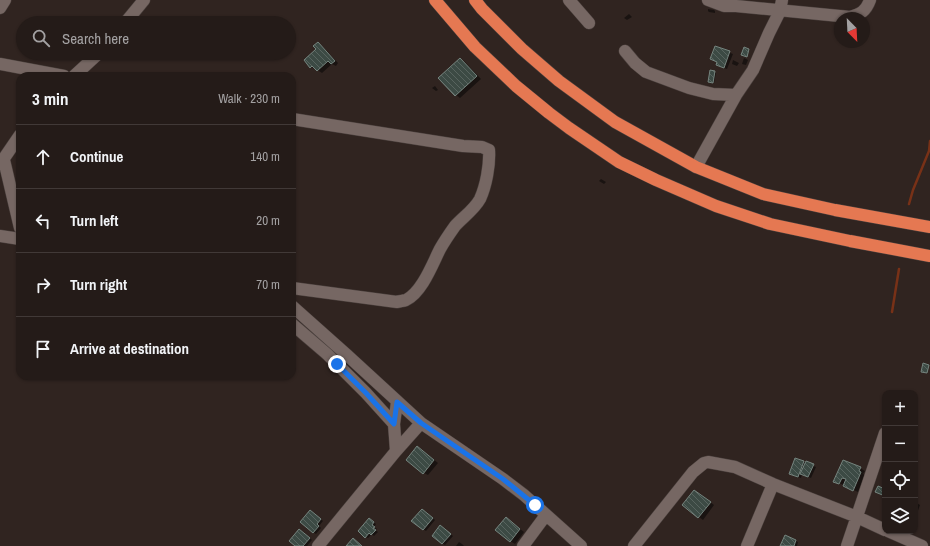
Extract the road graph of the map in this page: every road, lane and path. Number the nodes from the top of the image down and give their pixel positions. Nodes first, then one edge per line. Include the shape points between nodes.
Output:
1 (5, 0) edge
2 (144, 0) edge
3 (435, 0) edge
4 (475, 0) edge
5 (569, 0) edge
6 (708, 0) edge
7 (870, 0) edge
8 (781, 6) edge
9 (0, 8) edge
10 (131, 16) edge
11 (589, 23) dead end
12 (625, 51) dead end
13 (91, 60) edge
14 (0, 64) edge
15 (43, 72) edge
16 (78, 72) edge
17 (736, 95) junction
18 (296, 120) edge
19 (16, 141) edge
20 (2, 162) edge
21 (696, 167) junction
22 (16, 213) edge
23 (930, 227) edge
24 (0, 236) edge
25 (16, 238) edge
26 (930, 256) edge
27 (296, 289) edge
28 (296, 310) edge
29 (296, 327) edge
30 (327, 337) junction
31 (315, 342) junction
32 (397, 402) junction
33 (421, 423) junction
34 (394, 424) junction
35 (882, 442) edge
36 (396, 451) junction
37 (773, 484) junction
38 (546, 515) junction
39 (857, 517) junction
40 (882, 529) edge
41 (895, 534) edge
42 (318, 546) edge
43 (523, 546) edge
44 (582, 546) edge
45 (634, 546) edge
46 (747, 546) edge
47 (847, 546) edge
48 (922, 546) edge

1 - 9 street
2 - 10 street
3 - 26 highway via 474,47 516,86 548,113 619,162 716,206 770,224
4 - 21 highway via 522,49 559,81 615,122
5 - 11 street
6 - 8 street via 724,6
7 - 8 street via 867,8 850,17
8 - 17 street via 753,70
12 - 17 street via 646,72 713,94
13 - 16 street
14 - 15 street
17 - 21 street
18 - 27 street via 482,147 489,150 490,160 480,199 441,248 423,284 405,301
19 - 20 street
20 - 22 street
21 - 23 highway via 763,194
24 - 25 street
28 - 30 street
29 - 31 street
30 - 31 street
30 - 32 street
31 - 34 street
32 - 33 street
32 - 34 street
33 - 36 street
33 - 38 street via 503,479
34 - 36 street
35 - 39 street
36 - 42 street
37 - 39 street
37 - 45 street via 735,467 704,463 693,472
37 - 46 street
38 - 43 street
38 - 44 street
39 - 40 street
39 - 47 street
41 - 48 street

